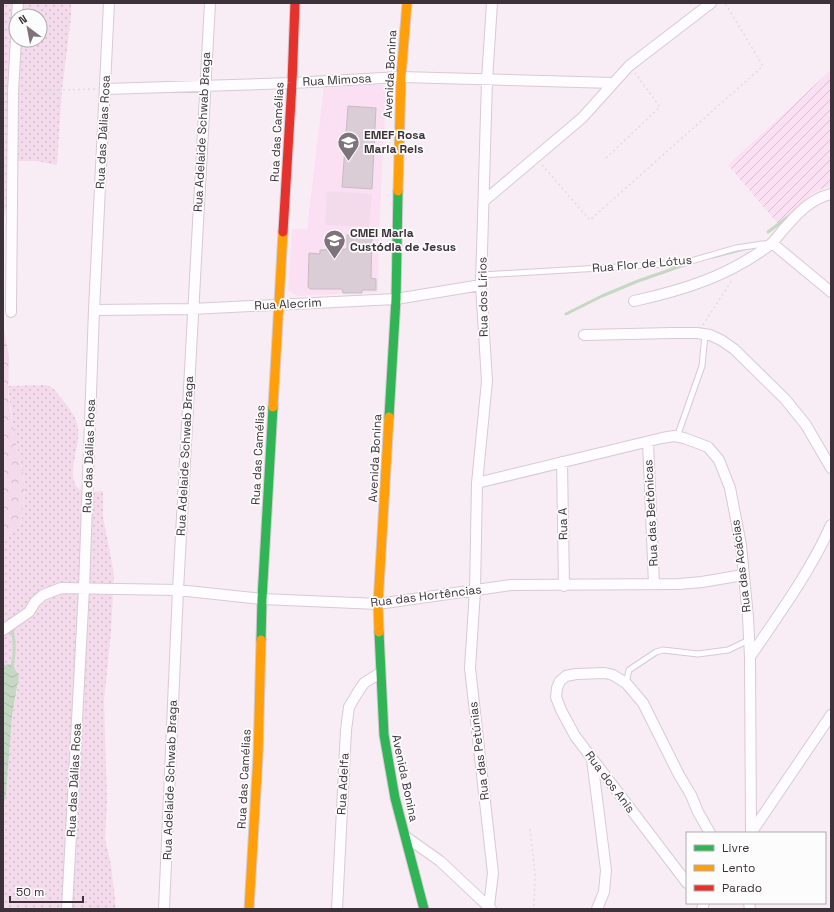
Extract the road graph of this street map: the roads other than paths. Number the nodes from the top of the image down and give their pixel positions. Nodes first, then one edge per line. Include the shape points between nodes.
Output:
1 (109, 3) edge
2 (210, 3) edge
3 (295, 3) edge
4 (406, 3) edge
5 (492, 3) edge
6 (711, 3) edge
7 (15, 48) edge
8 (401, 77) junction
9 (487, 80) junction
10 (292, 83) junction
11 (613, 83) junction
12 (205, 85) junction
13 (105, 89) junction
14 (831, 194) edge
15 (484, 201) junction
16 (772, 242) junction
17 (482, 280) junction
18 (831, 292) edge
19 (396, 299) junction
20 (634, 301) dead end
21 (279, 304) junction
22 (192, 309) junction
23 (94, 310) junction
24 (11, 312) dead end
25 (701, 334) junction
26 (584, 335) dead end
27 (677, 437) junction
28 (648, 442) junction
29 (562, 462) junction
30 (831, 468) edge
31 (477, 483) junction
32 (831, 525) edge
33 (743, 575) junction
34 (654, 584) junction
35 (564, 586) junction
36 (84, 588) junction
37 (178, 590) junction
38 (475, 591) junction
39 (262, 598) junction
40 (378, 604) junction
41 (3, 630) edge
42 (749, 640) junction
43 (750, 657) junction
44 (380, 673) junction
45 (626, 683) junction
46 (831, 715) edge
47 (592, 759) junction
48 (709, 832) edge
49 (751, 832) edge
50 (752, 832) edge
51 (406, 837) junction
52 (686, 882) edge
53 (490, 908) edge
54 (67, 909) edge
55 (164, 909) edge
56 (250, 909) edge
57 (337, 909) edge
58 (424, 909) edge
59 (597, 909) edge

1 - 13 street, Rua das Dálias Rosa
2 - 12 street, Rua Adelaide Schwab Braga
3 - 10 street, Rua das Camélias
4 - 8 street, Avenida Bonina
5 - 9 street, Rua dos Lírios
6 - 11 street via 629,66
7 - 24 street
8 - 9 street, Rua Mimosa
8 - 10 street, Rua Mimosa
8 - 19 street, Avenida Bonina
9 - 11 street, Rua Mimosa
9 - 15 street, Rua dos Lírios
10 - 12 street, Rua Mimosa
10 - 21 street, Rua das Camélias
11 - 15 street via 582,118
12 - 13 street, Rua Mimosa
12 - 22 street, Rua Adelaide Schwab Braga
13 - 23 street, Rua das Dálias Rosa
14 - 16 street via 808,204
15 - 17 street, Rua dos Lírios
16 - 17 lane, Rua Flor de Lótus via 736,248 684,262
16 - 18 street
16 - 20 street via 741,264 691,286
17 - 19 street, Rua Alecrim
17 - 31 street, Rua dos Lírios via 486,381
19 - 21 street, Rua Alecrim
19 - 40 street, Avenida Bonina
21 - 22 street, Rua Alecrim
21 - 39 street, Rua das Camélias
22 - 23 street, Rua Alecrim
22 - 37 street, Rua Adelaide Schwab Braga
23 - 36 street, Rua das Dálias Rosa
25 - 26 street
25 - 27 lane via 702,366
25 - 30 street via 721,340 734,349 780,394 806,425
27 - 28 street, Rua das Acácias
27 - 33 street, Rua das Acácias via 708,447 719,460 730,488 741,545
28 - 29 street, Rua das Acácias
28 - 34 street, Rua das Betônicas
29 - 31 street, Rua das Acácias
29 - 35 street, Rua A
31 - 38 street, Rua dos Lírios
32 - 43 street via 821,548 795,591
33 - 34 street, Rua das Hortências via 702,582
33 - 42 street, Rua das Acácias
34 - 35 street, Rua das Hortências
35 - 38 street, Rua das Hortências via 511,586
36 - 37 street, Rua das Hortências
36 - 41 street, Rua das Hortências via 60,588 43,595 29,612
36 - 54 street, Rua das Dálias Rosa
37 - 39 street, Rua das Hortências
37 - 55 street, Rua Adelaide Schwab Braga
38 - 40 street, Rua das Hortências
38 - 53 street, Rua das Petúnias via 470,668 493,873
39 - 40 street, Rua das Hortências
39 - 56 street, Rua das Camélias via 258,756
40 - 44 street, Avenida Bonina
42 - 43 street, Rua das Acácias
42 - 45 lane via 728,650 698,654 663,650 656,652 629,670
43 - 49 street, Rua das Acácias
44 - 51 street, Avenida Bonina via 384,735 395,798
44 - 57 street, Rua Adelfa via 364,683 349,707 344,757
45 - 47 street, Rua dos Anis via 605,673 566,676 560,681 556,697 561,710 575,736
45 - 48 street via 643,703
46 - 50 street
47 - 52 street, Rua dos Anis
47 - 59 street via 606,870 604,892
51 - 53 street via 440,861
51 - 58 street, Avenida Bonina

